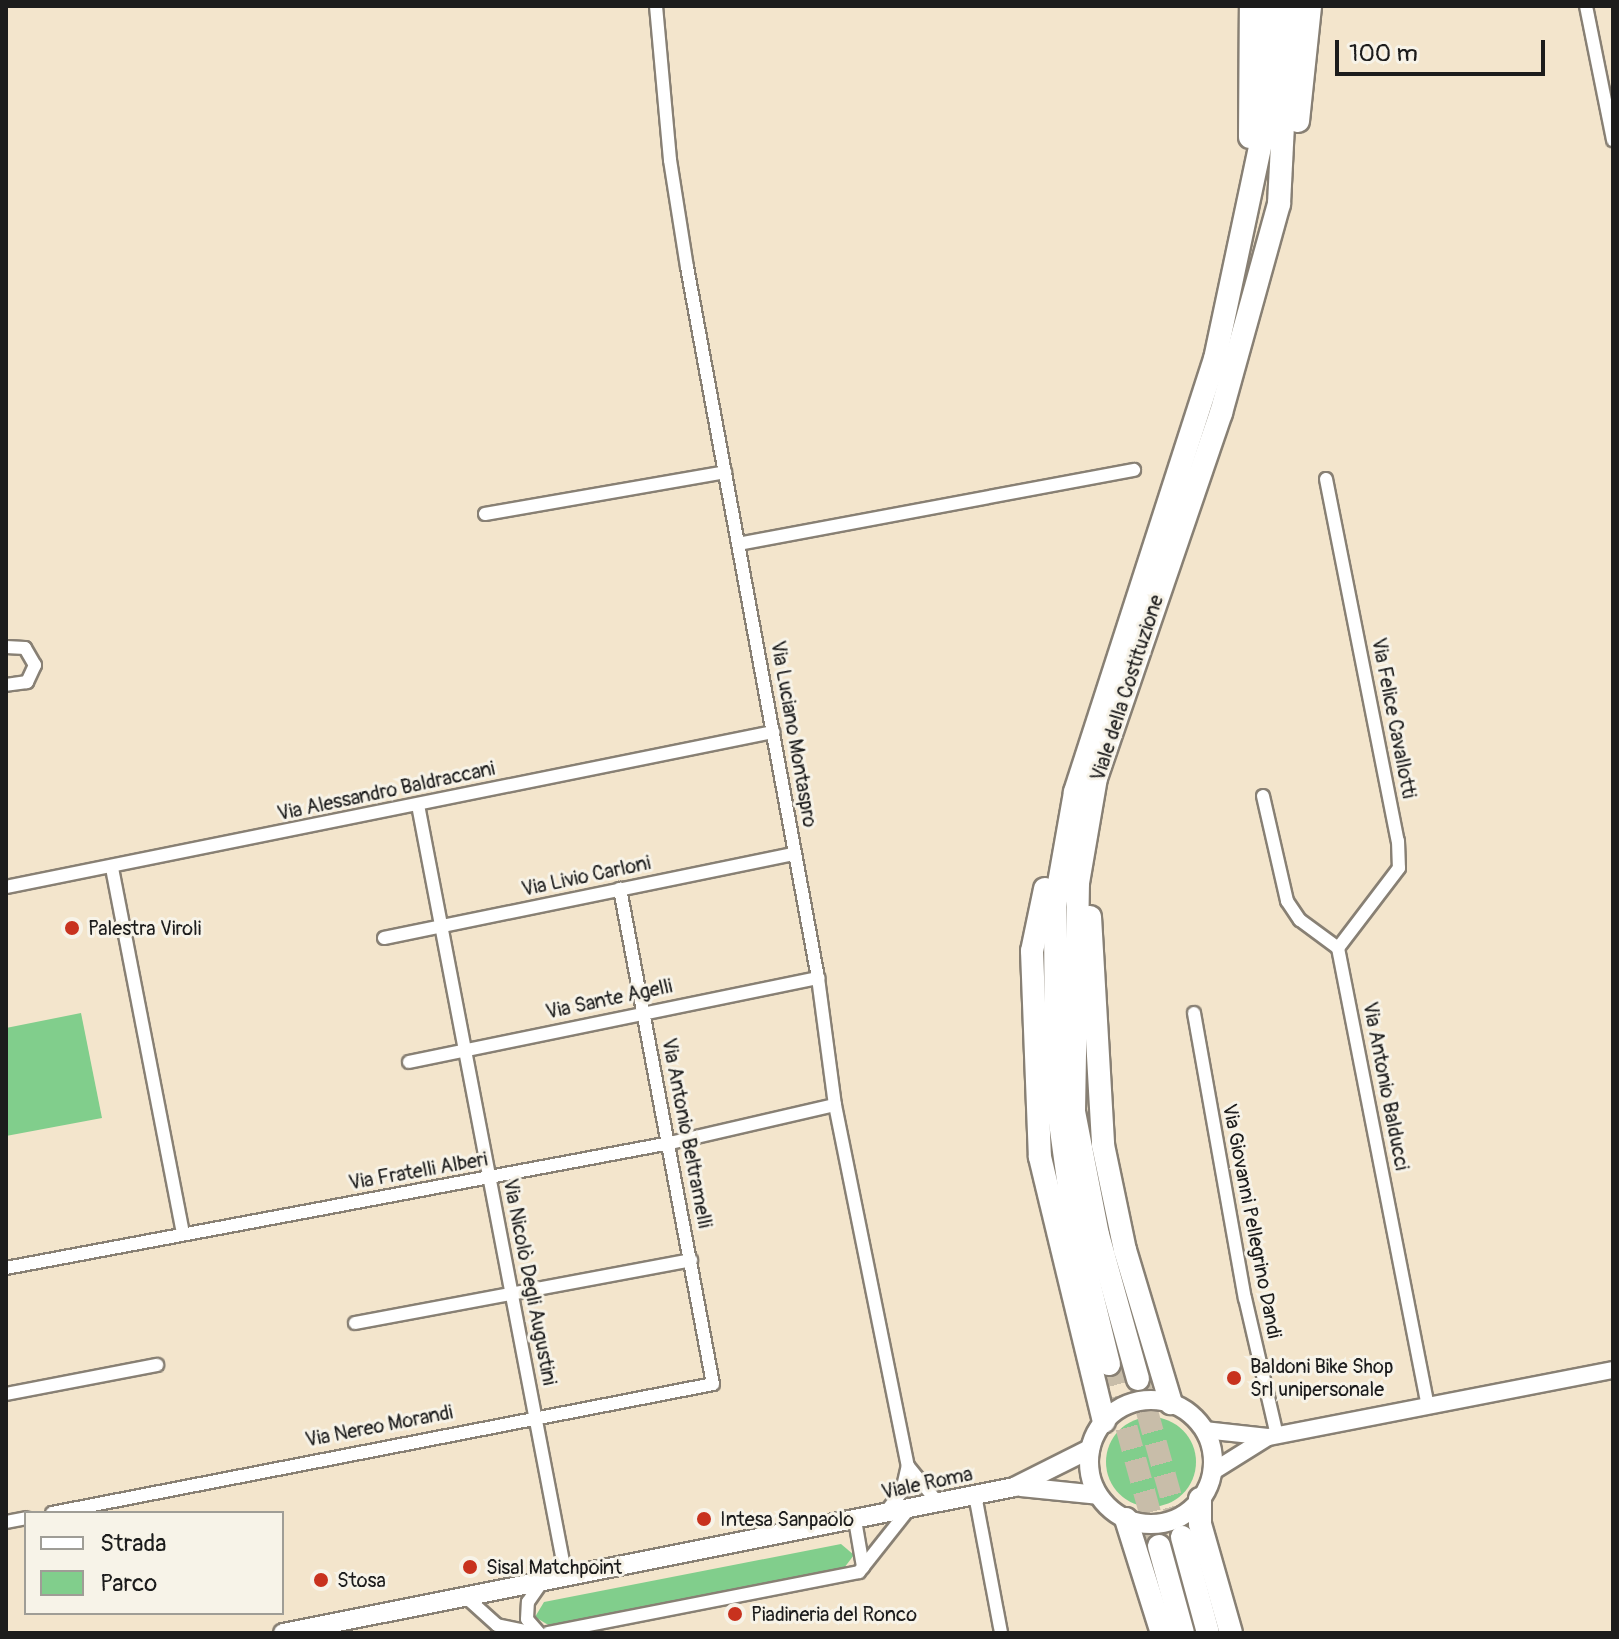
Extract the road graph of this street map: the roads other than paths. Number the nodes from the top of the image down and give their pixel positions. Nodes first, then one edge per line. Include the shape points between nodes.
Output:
1 (656, 6) edge
2 (1251, 6) edge
3 (1272, 6) edge
4 (1289, 6) edge
5 (1310, 6) edge
6 (1586, 6) edge
7 (1613, 140) edge
8 (1279, 204) junction
9 (1246, 222) junction
10 (1134, 470) dead end
11 (725, 472) junction
12 (1326, 479) dead end
13 (485, 514) dead end
14 (738, 544) junction
15 (6, 647) edge
16 (6, 685) edge
17 (773, 732) junction
18 (1096, 778) junction
19 (1075, 792) junction
20 (1263, 796) dead end
21 (418, 805) junction
22 (795, 854) junction
23 (112, 868) junction
24 (6, 887) edge
25 (620, 889) junction
26 (440, 926) junction
27 (384, 938) dead end
28 (1338, 948) junction
29 (818, 978) junction
30 (642, 1013) junction
31 (1194, 1013) dead end
32 (464, 1050) junction
33 (409, 1062) dead end
34 (835, 1105) junction
35 (670, 1143) junction
36 (491, 1178) junction
37 (183, 1233) junction
38 (691, 1260) junction
39 (6, 1268) edge
40 (512, 1294) junction
41 (355, 1323) dead end
42 (1109, 1364) tunnel mouth
43 (157, 1365) dead end
44 (1613, 1370) edge
45 (1138, 1379) tunnel mouth
46 (713, 1384) joint
47 (6, 1394) edge
48 (1171, 1403) junction
49 (1428, 1406) junction
50 (535, 1415) junction
51 (1104, 1421) junction
52 (1204, 1430) junction
53 (1273, 1436) junction
54 (1090, 1449) junction
55 (908, 1466) junction
56 (1212, 1472) junction
57 (1014, 1487) junction
58 (975, 1495) junction
59 (1098, 1495) junction
60 (1200, 1499) junction
61 (939, 1504) junction
62 (909, 1509) junction
63 (62, 1511) edge
64 (884, 1514) junction
65 (1126, 1519) junction
66 (855, 1520) junction
67 (1182, 1537) tunnel mouth
68 (1159, 1546) tunnel mouth
69 (863, 1567) junction
70 (566, 1577) junction
71 (542, 1582) junction
72 (467, 1598) junction
73 (623, 1627) edge
74 (597, 1629) edge
75 (283, 1633) edge
76 (536, 1633) edge
77 (548, 1633) edge
78 (1001, 1633) edge
79 (1162, 1633) edge
80 (1183, 1633) edge
81 (1208, 1633) edge
82 (1231, 1633) edge

1 - 11 street, Via Luciano Montaspro via 670,160
2 - 9 highway
3 - 9 highway, Viale della Costituzione via 1264,128
4 - 8 highway, Viale della Costituzione
5 - 8 highway via 1302,101
6 - 7 street
8 - 18 highway, Viale della Costituzione via 1221,413
9 - 19 highway, Viale della Costituzione via 1215,359
10 - 14 street
11 - 13 street
11 - 14 street, Via Luciano Montaspro
12 - 28 street, Via Felice Cavallotti via 1399,868
14 - 17 street, Via Luciano Montaspro
15 - 16 street via 25,648 35,665 27,682
17 - 21 street, Via Alessandro Baldraccani
17 - 22 street, Via Luciano Montaspro
18 - 45 highway, Viale della Costituzione via 1078,883 1074,1111 1098,1235
18 - 48 highway via 1100,812 1089,893 1103,1145 1125,1250
19 - 42 highway, Viale della Costituzione via 1055,906 1056,1093 1073,1216
19 - 51 highway via 1055,819 1032,951 1032,1030 1040,1157
20 - 28 street via 1287,901 1300,920
21 - 23 street, Via Alessandro Baldraccani
21 - 26 street, Via Nicolò Degli Augustini
22 - 25 street, Via Livio Carloni
22 - 29 street, Via Luciano Montaspro
23 - 24 street, Via Alessandro Baldraccani
23 - 37 street
25 - 26 street, Via Livio Carloni
25 - 30 street, Via Antonio Beltramelli
26 - 27 street, Via Livio Carloni
26 - 32 street, Via Nicolò Degli Augustini
28 - 49 street, Via Antonio Balducci
29 - 30 street, Via Sante Agelli
29 - 34 street, Via Luciano Montaspro
30 - 32 street, Via Sante Agelli
30 - 35 street, Via Antonio Beltramelli
31 - 53 street, Via Giovanni Pellegrino Dandi
32 - 33 street, Via Sante Agelli
32 - 36 street, Via Nicolò Degli Augustini
34 - 35 street, Via Fratelli Alberi
34 - 55 street, Via Luciano Montaspro
35 - 36 street, Via Fratelli Alberi
35 - 38 street, Via Antonio Beltramelli
36 - 37 street, Via Fratelli Alberi
36 - 40 street, Via Nicolò Degli Augustini
37 - 39 street, Via Fratelli Alberi
38 - 40 street
38 - 46 street, Via Antonio Beltramelli
40 - 41 street
40 - 50 street, Via Nicolò Degli Augustini
43 - 47 street
44 - 49 main road
46 - 50 street, Via Nereo Morandi
48 - 51 main road via 1134,1402
48 - 52 main road
49 - 53 main road
50 - 63 street, Via Nereo Morandi
50 - 70 street, Via Nicolò Degli Augustini
51 - 54 main road
52 - 53 main road
52 - 56 main road
53 - 56 main road
54 - 57 main road, Viale Roma
54 - 59 main road via 1091,1481
55 - 61 street, Via Luciano Montaspro
55 - 64 street via 902,1491
56 - 60 main road
57 - 58 main road, Viale Roma
57 - 59 main road, Viale Roma
58 - 61 main road, Viale Roma
58 - 78 street
59 - 65 main road
60 - 65 main road via 1166,1522
60 - 82 highway via 1200,1524
61 - 62 main road, Viale Roma
62 - 64 main road, Viale Roma
62 - 69 street
64 - 66 main road, Viale Roma
65 - 79 highway
66 - 69 street
66 - 70 main road, Viale Roma
67 - 81 highway
68 - 80 highway
69 - 73 street
70 - 71 main road, Viale Roma
71 - 72 main road, Viale Roma
71 - 76 street via 528,1602 527,1619
72 - 75 main road, Viale Roma
72 - 76 street via 497,1625
73 - 74 street
74 - 77 street

